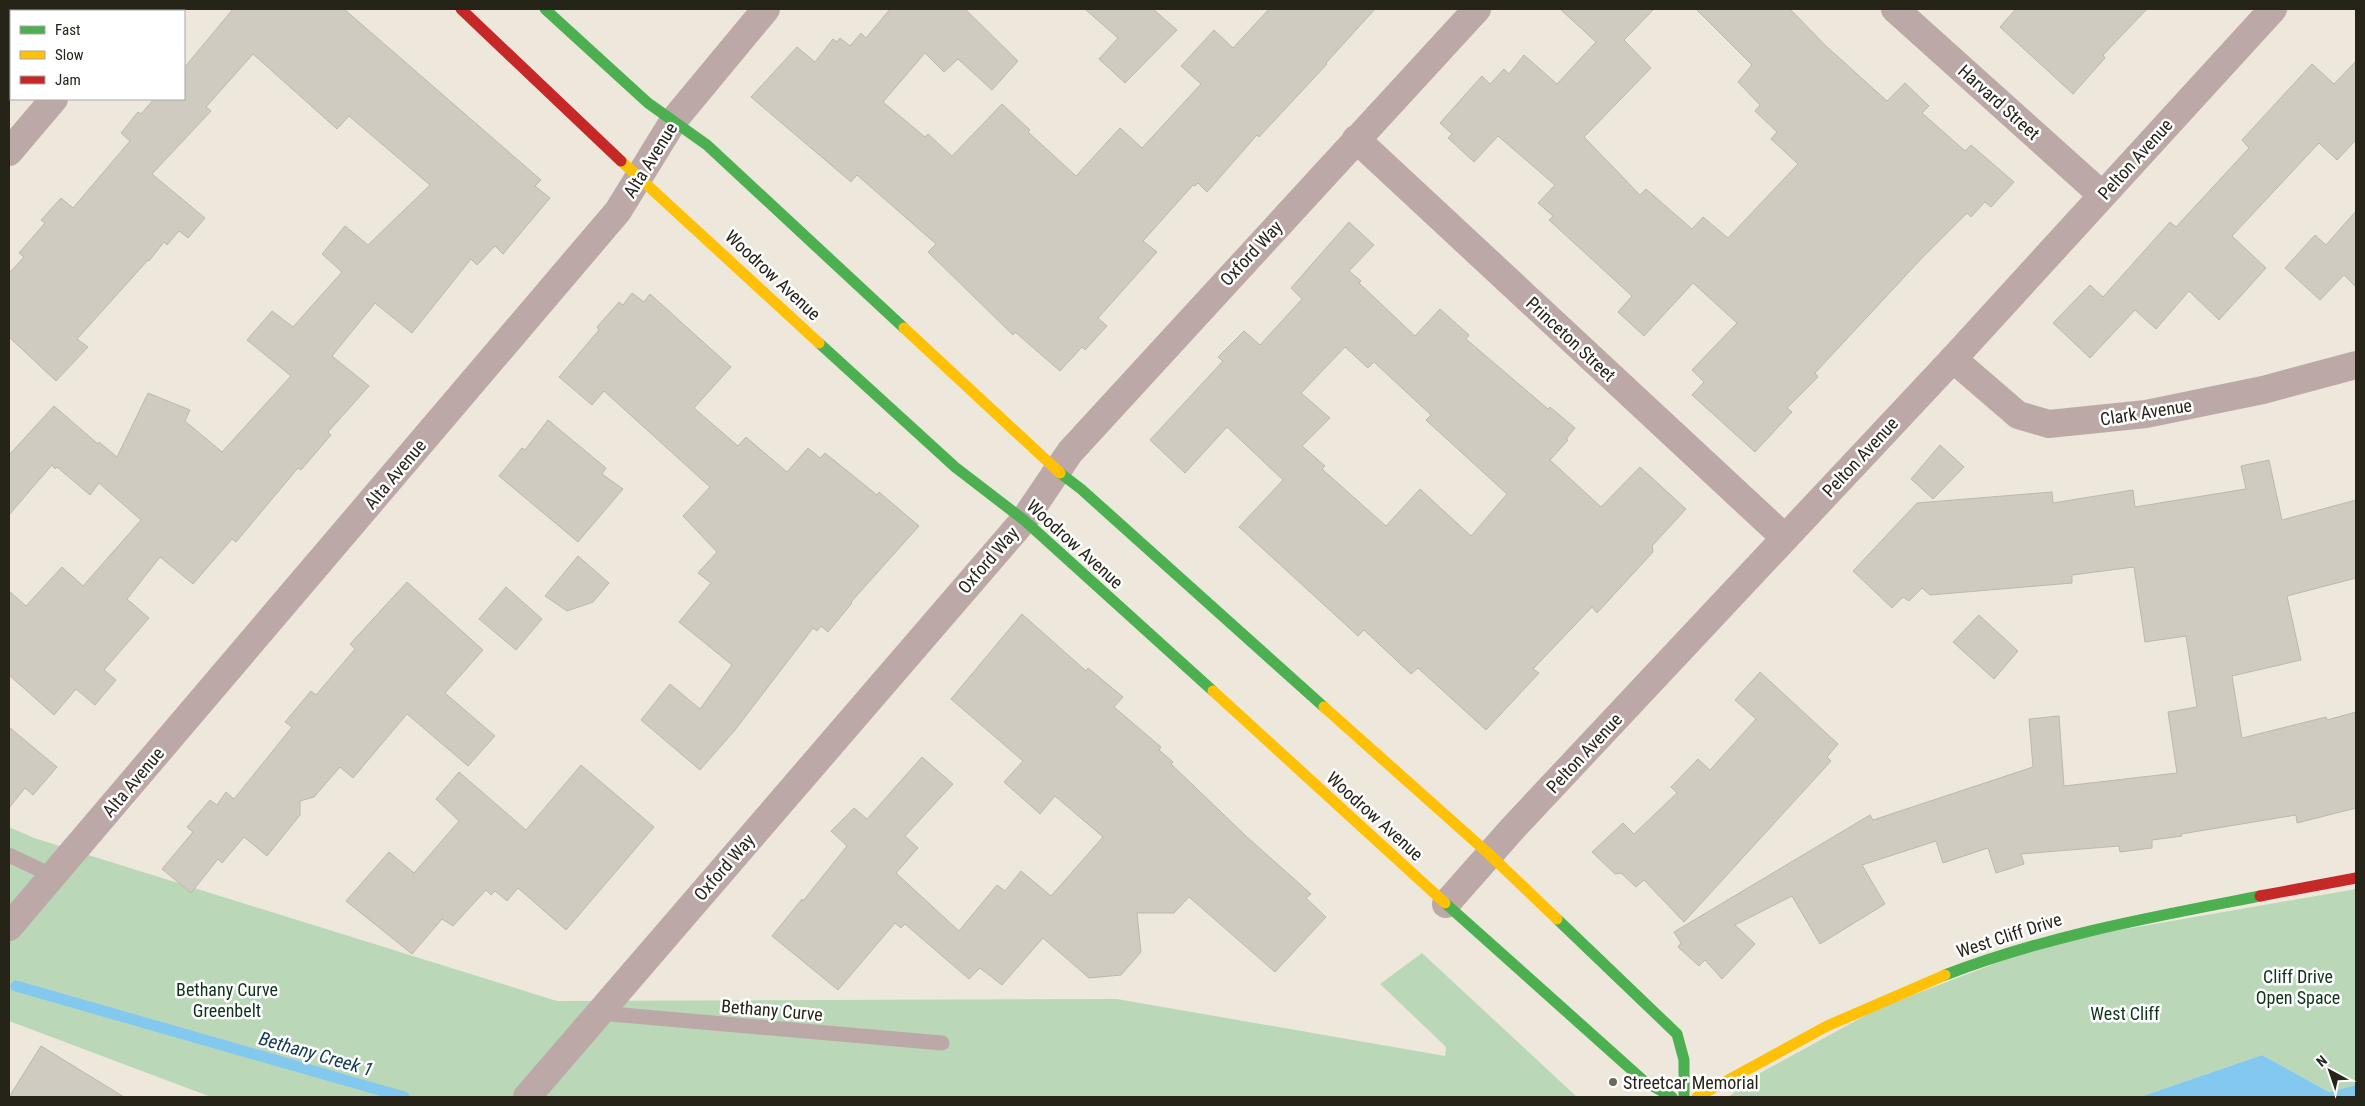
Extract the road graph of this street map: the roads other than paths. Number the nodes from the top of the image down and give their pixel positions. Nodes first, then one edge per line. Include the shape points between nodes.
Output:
1 (461, 9) edge
2 (544, 9) edge
3 (766, 9) edge
4 (1477, 9) edge
5 (1895, 9) edge
6 (2273, 9) edge
7 (53, 100) edge
8 (674, 120) junction
9 (1356, 139) junction
10 (9, 152) edge
11 (639, 178) junction
12 (2102, 195) junction
13 (1953, 359) junction
14 (2356, 365) edge
15 (1058, 472) junction
16 (1024, 520) junction
17 (1785, 538) junction
18 (1489, 854) junction
19 (9, 856) edge
20 (53, 876) junction
21 (2356, 878) edge
22 (1446, 904) junction
23 (9, 927) edge
24 (599, 1013) junction
25 (942, 1043) dead end
26 (527, 1097) edge
27 (1672, 1097) edge
28 (1684, 1097) edge
29 (1697, 1097) edge

1 - 11 street, Woodrow Avenue
2 - 8 street via 648,103
3 - 8 street, Alta Avenue
4 - 9 street, Oxford Way
5 - 12 street, Harvard Street
6 - 12 street, Pelton Avenue
7 - 10 street
8 - 11 street, Alta Avenue
8 - 15 street via 707,145
9 - 15 street, Oxford Way via 1070,452
9 - 17 street, Princeton Street
11 - 16 street, Woodrow Avenue via 956,467
11 - 20 street, Alta Avenue via 614,216
12 - 13 street, Pelton Avenue
13 - 14 street, Clark Avenue via 2018,415 2049,424 2146,414 2263,390
13 - 17 street, Pelton Avenue
15 - 16 street, Oxford Way
15 - 18 street via 1081,489
16 - 22 street, Woodrow Avenue
16 - 24 street, Oxford Way
17 - 18 street, Pelton Avenue
18 - 22 street, Pelton Avenue
18 - 28 street via 1677,1034 1684,1060
19 - 20 lane
20 - 23 street, Alta Avenue
21 - 29 street, West Cliff Drive via 2104,926 2020,948 1883,1000 1811,1034
22 - 27 street, Woodrow Avenue via 1644,1081
24 - 25 lane, Bethany Curve
24 - 26 street, Oxford Way

